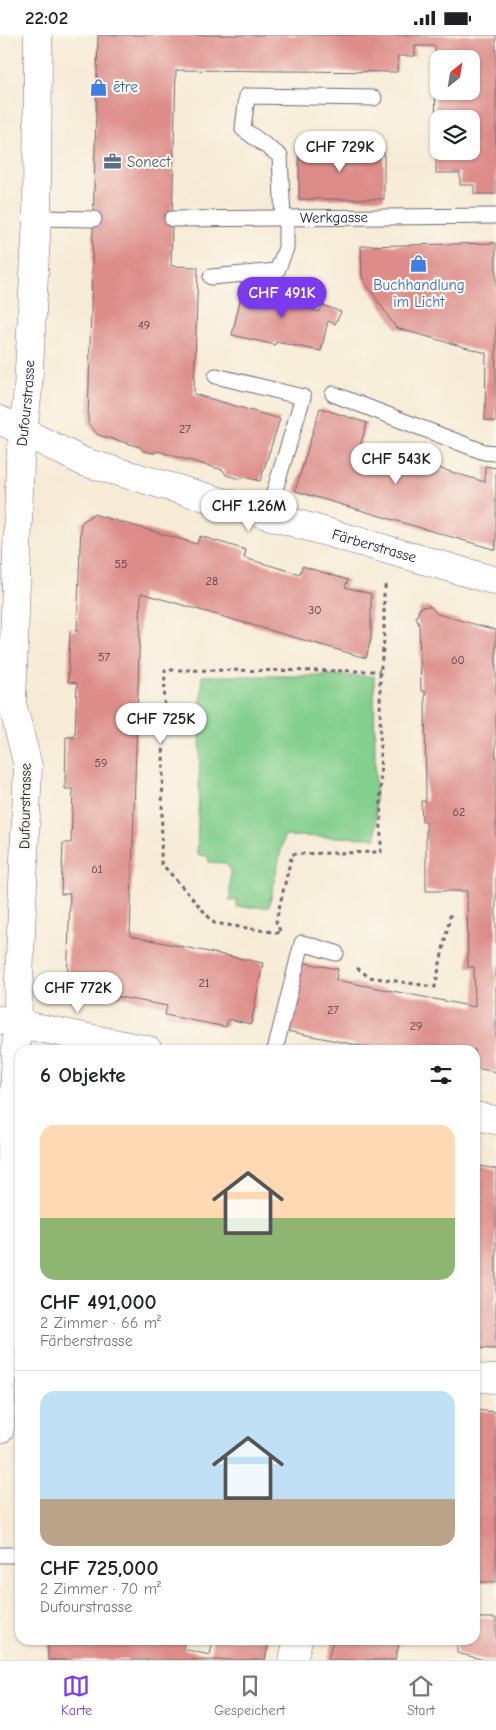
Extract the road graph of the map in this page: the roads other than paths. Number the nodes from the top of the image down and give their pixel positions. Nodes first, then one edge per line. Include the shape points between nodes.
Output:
1 (38, 35) edge
2 (374, 98) dead end
3 (496, 216) edge
4 (37, 218) junction
5 (285, 218) junction
6 (94, 219) dead end
7 (172, 219) dead end
8 (211, 277) dead end
9 (216, 376) dead end
10 (333, 394) dead end
11 (12, 426) edge
12 (496, 453) edge
13 (265, 515) junction
14 (496, 581) edge
15 (6, 702) edge
16 (336, 953) road end
17 (9, 1021) edge
18 (124, 1045) edge
19 (276, 1045) edge
20 (480, 1117) edge
21 (496, 1120) edge
22 (8, 1350) edge
23 (480, 1378) edge
24 (496, 1379) edge
25 (0, 1429) edge
26 (0, 1555) edge
27 (15, 1555) edge
28 (297, 1645) edge
29 (294, 1660) edge

1 - 4 street, Dufourstrasse
2 - 5 lane via 247,97 243,129 280,157
3 - 5 lane, Werkgasse
4 - 6 lane
4 - 11 street, Dufourstrasse
5 - 7 lane, Werkgasse
5 - 8 lane via 286,248 277,271
9 - 13 lane via 303,397
10 - 12 lane via 484,452
11 - 13 street, Färberstrasse via 84,462
11 - 15 street, Dufourstrasse via 20,461
13 - 14 street, Färberstrasse
15 - 17 street, Dufourstrasse via 28,766
16 - 19 lane via 302,943
17 - 18 street
17 - 22 street, Dufourstrasse
20 - 21 street
22 - 25 street, Dufourstrasse
23 - 24 street
26 - 27 lane
28 - 29 street

